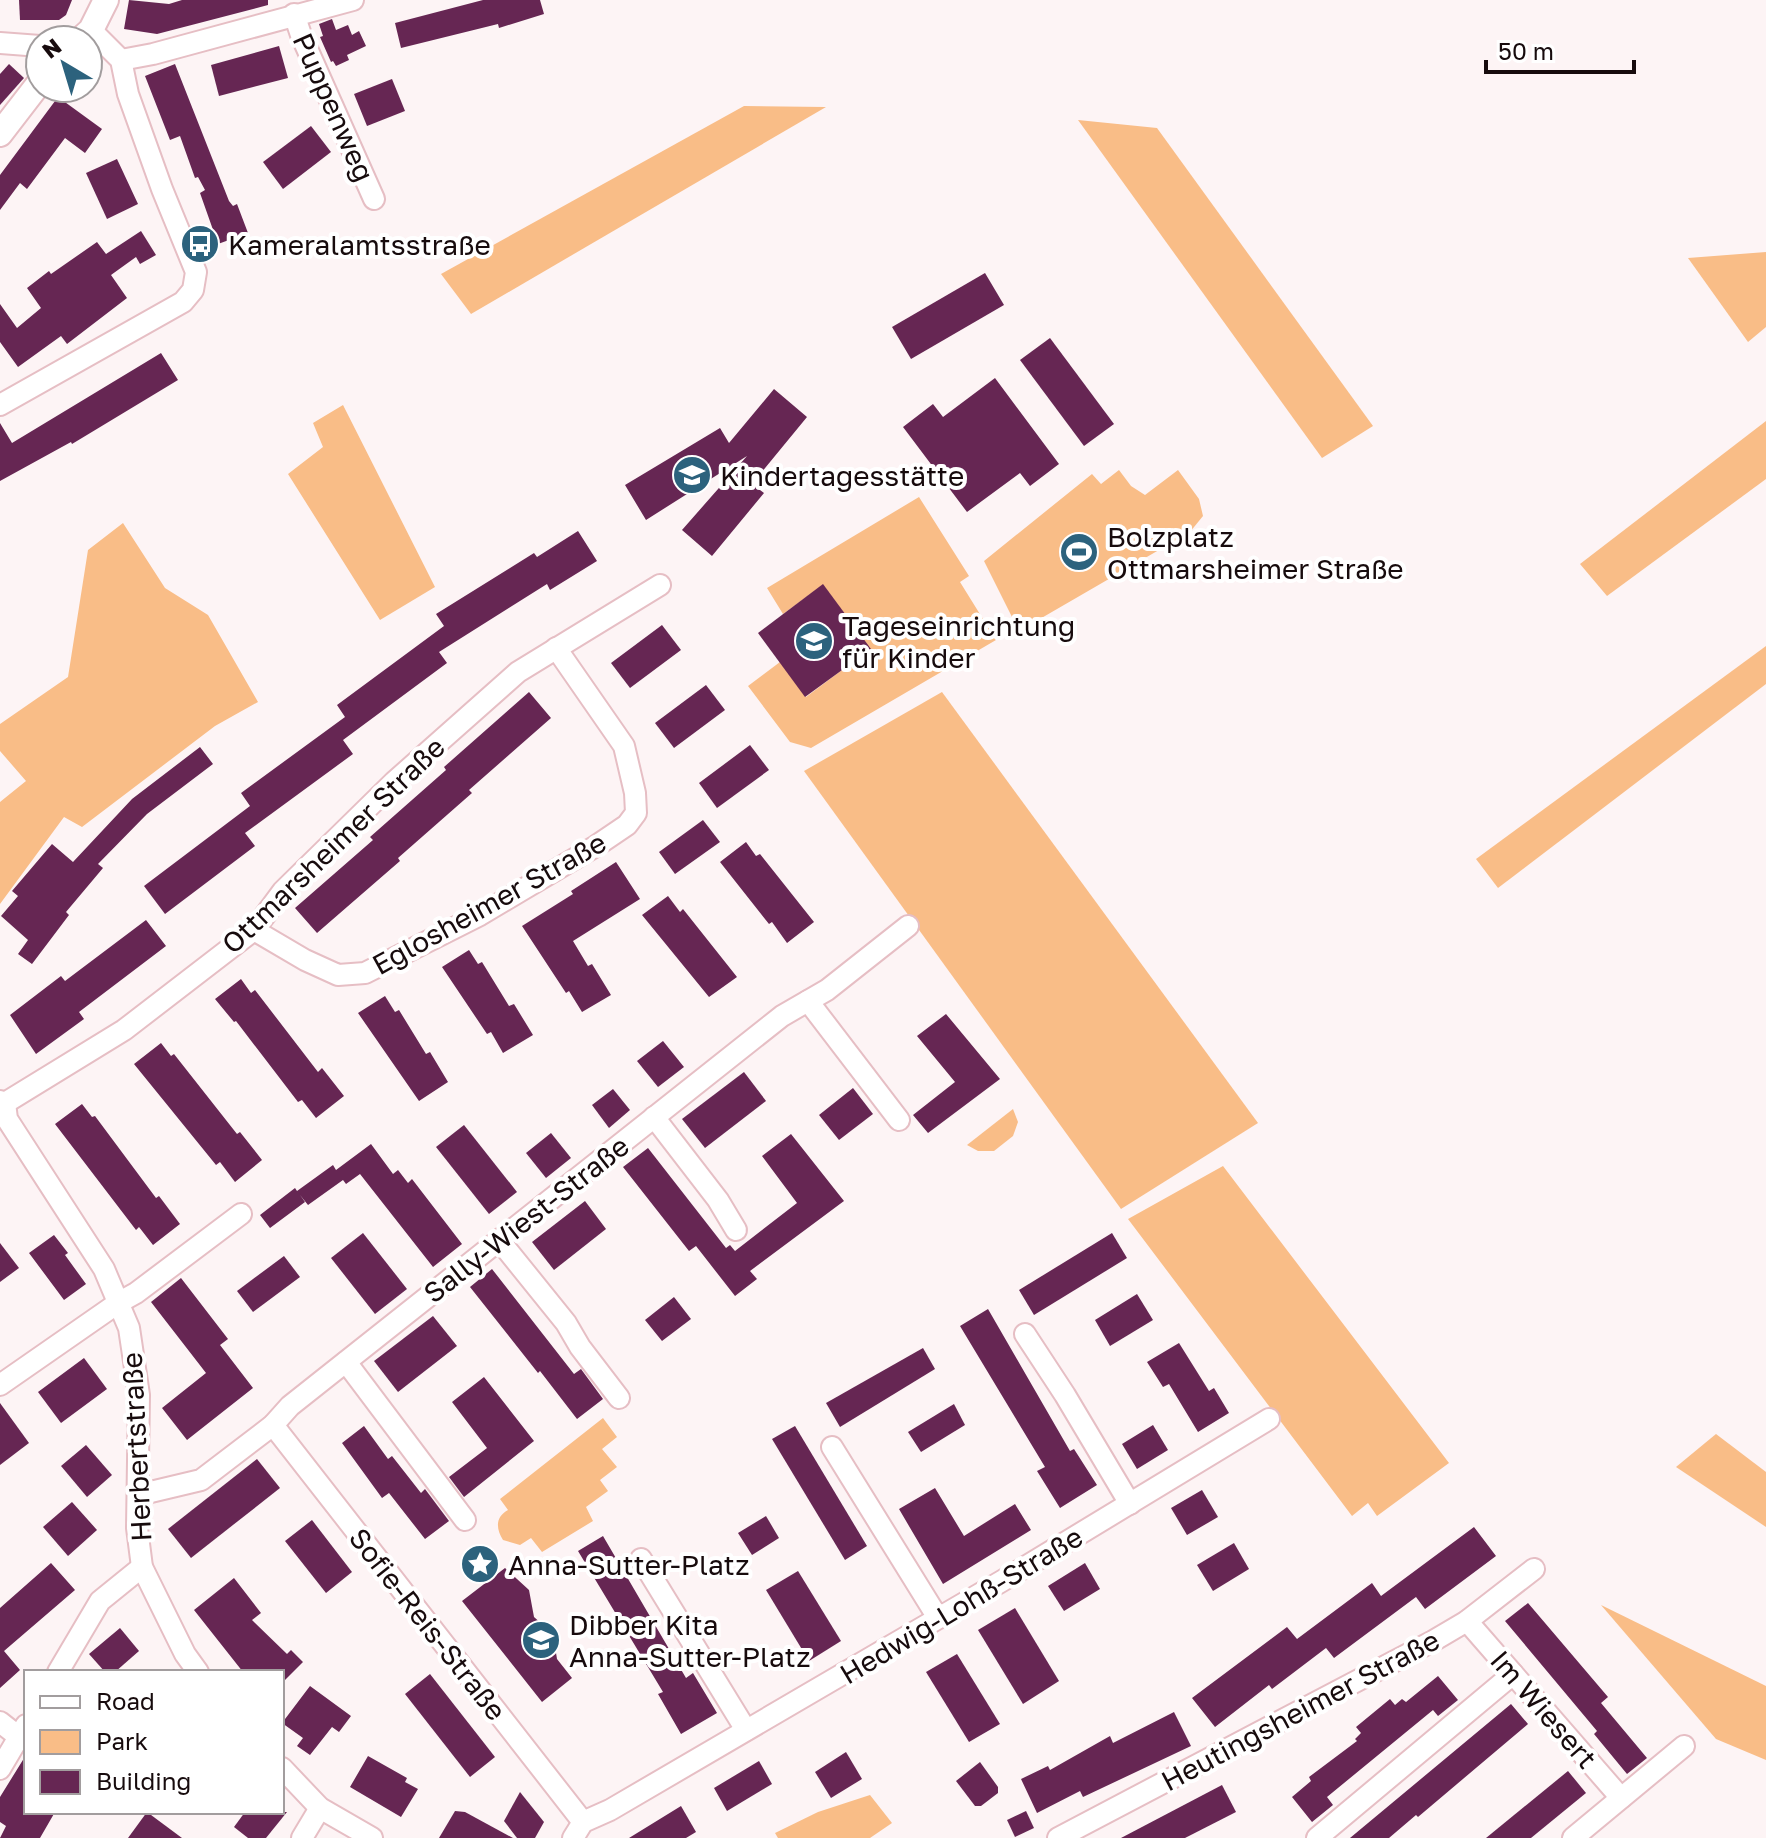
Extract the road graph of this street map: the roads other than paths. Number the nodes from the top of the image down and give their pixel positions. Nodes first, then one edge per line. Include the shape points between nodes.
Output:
1 (106, 0) edge
2 (353, 0) edge
3 (294, 14) junction
4 (92, 24) edge
5 (0, 43) edge
6 (24, 45) edge
7 (104, 48) edge
8 (121, 60) junction
9 (24, 103) edge
10 (0, 134) edge
11 (374, 199) dead end
12 (0, 405) edge
13 (660, 585) dead end
14 (556, 648) junction
15 (908, 926) dead end
16 (254, 930) junction
17 (808, 1001) junction
18 (2, 1102) edge
19 (654, 1117) junction
20 (899, 1120) dead end
21 (241, 1214) dead end
22 (736, 1230) dead end
23 (499, 1240) junction
24 (118, 1303) junction
25 (1025, 1334) dead end
26 (346, 1362) junction
27 (0, 1385) edge
28 (619, 1398) dead end
29 (1269, 1419) dead end
30 (273, 1425) junction
31 (832, 1447) dead end
32 (138, 1495) junction
33 (1130, 1504) junction
34 (465, 1520) dead end
35 (641, 1559) dead end
36 (142, 1567) junction
37 (1534, 1569) dead end
38 (938, 1618) junction
39 (1467, 1621) junction
40 (59, 1670) edge
41 (197, 1670) edge
42 (1513, 1674) junction
43 (0, 1722) edge
44 (746, 1730) junction
45 (22, 1731) edge
46 (1684, 1746) dead end
47 (0, 1769) edge
48 (284, 1770) edge
49 (1621, 1798) junction
50 (320, 1808) junction
51 (578, 1830) edge
52 (302, 1838) edge
53 (372, 1838) edge
54 (1058, 1838) edge
55 (1317, 1838) edge
56 (1573, 1838) edge

1 - 4 street
2 - 3 street
3 - 8 street
3 - 11 street, Puppenweg
5 - 6 street
7 - 8 street
8 - 12 street via 128,94 196,272 193,290 183,302
9 - 10 street
13 - 14 street, Ottmarsheimer Straße
14 - 16 street, Ottmarsheimer Straße via 518,672 394,782 283,891
14 - 16 street, Eglosheimer Straße via 624,746 636,813 627,825 480,915 365,973 338,975
15 - 17 street, Sally-Wiest-Straße
16 - 18 street, Ottmarsheimer Straße via 124,1030
17 - 19 street, Sally-Wiest-Straße
17 - 20 street
18 - 24 street, Herbertstraße via 7,1119 104,1269
19 - 22 street
19 - 23 street, Sally-Wiest-Straße
21 - 24 street
23 - 26 street, Sally-Wiest-Straße
23 - 28 street
24 - 27 street
24 - 32 street, Herbertstraße via 129,1328 139,1395
25 - 33 street
26 - 30 street, Sally-Wiest-Straße
26 - 34 street
29 - 33 street, Hedwig-Lohß-Straße
30 - 32 street, Sally-Wiest-Straße via 201,1480
30 - 51 street, Sofie-Reis-Straße
31 - 38 street
32 - 36 street, Herbertstraße
33 - 38 street, Hedwig-Lohß-Straße
35 - 44 street
36 - 40 street via 100,1601
36 - 41 street, Herbertstraße
37 - 39 street, Heutingsheimer Straße
38 - 44 street, Hedwig-Lohß-Straße
39 - 42 street, Im Wiesert
39 - 54 street, Heutingsheimer Straße
42 - 49 street, Im Wiesert
42 - 55 street
43 - 45 street
44 - 51 street, Hedwig-Lohß-Straße
45 - 47 street
46 - 49 street
48 - 50 street
49 - 56 street
50 - 52 street
50 - 53 street

